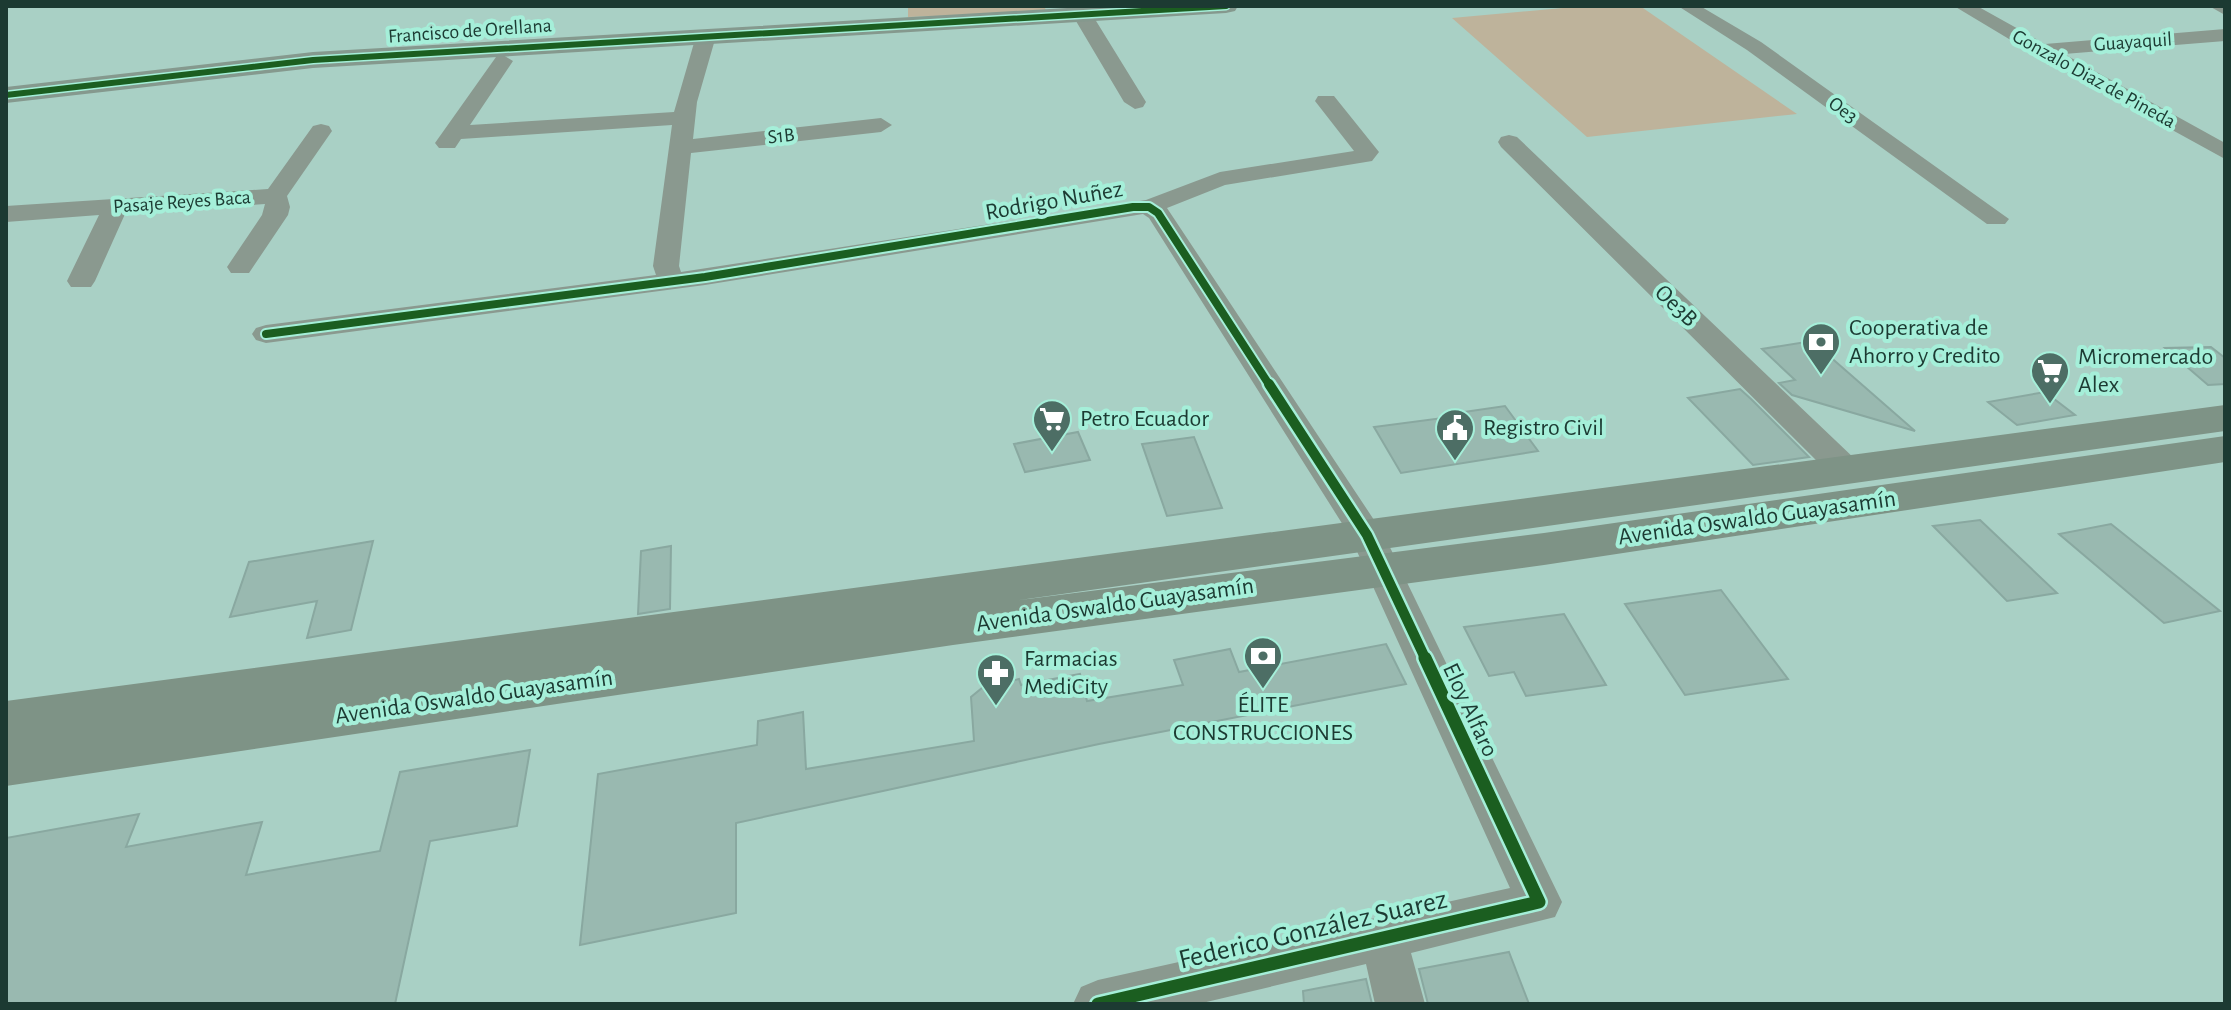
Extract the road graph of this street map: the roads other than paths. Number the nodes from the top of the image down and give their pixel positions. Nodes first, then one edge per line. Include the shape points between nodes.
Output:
1 (1226, 6) edge
2 (1687, 6) edge
3 (1963, 6) edge
4 (2218, 6) edge
5 (1162, 8) edge
6 (2225, 9) edge
7 (1083, 16) junction
8 (2225, 35) edge
9 (706, 36) junction
10 (2041, 50) junction
11 (503, 61) dead end
12 (6, 95) edge
13 (1326, 101) dead end
14 (1135, 102) dead end
15 (684, 118) junction
16 (881, 125) dead end
17 (321, 131) dead end
18 (1509, 142) dead end
19 (680, 147) junction
20 (2225, 152) edge
21 (275, 196) junction
22 (115, 207) junction
23 (1149, 207) junction
24 (6, 214) edge
25 (1996, 219) dead end
26 (240, 267) dead end
27 (81, 281) dead end
28 (671, 281) junction
29 (266, 334) dead end
30 (2225, 418) edge
31 (2225, 449) edge
32 (1844, 468) junction
33 (1374, 552) junction
34 (6, 722) edge
35 (6, 764) edge
36 (1539, 902) joint
37 (1384, 938) junction
38 (1098, 1004) edge
39 (1400, 1004) edge

1 - 5 street, Francisco de Orellana
2 - 25 street, Oe3 via 1754,46
3 - 10 street, Gonzalo Diaz de Pineda
4 - 6 street
5 - 7 street, Francisco de Orellana
7 - 9 street, Francisco de Orellana
7 - 14 street
8 - 10 street, Guayaquil
9 - 12 street, Francisco de Orellana via 313,60
9 - 15 street
10 - 20 street, Gonzalo Diaz de Pineda
11 - 15 street via 451,138
13 - 23 street via 1367,152 1364,156 1220,179
15 - 19 street
16 - 19 street, S1B
17 - 21 street
18 - 32 street, Oe3B
19 - 28 street via 666,266
21 - 22 street, Pasaje Reyes Baca
21 - 26 street, Pasaje Reyes Baca via 275,215
22 - 24 street, Pasaje Reyes Baca
22 - 27 street
23 - 28 street, Rodrigo Nuñez
23 - 33 street, Rodrigo Nuñez via 1158,213
28 - 29 street, Rodrigo Nuñez
30 - 32 main road, Avenida Oswaldo Guayasamín
31 - 33 main road, Avenida Oswaldo Guayasamín via 1779,515
32 - 33 main road, Avenida Oswaldo Guayasamín
33 - 34 main road, Avenida Oswaldo Guayasamín
33 - 35 main road, Avenida Oswaldo Guayasamín via 969,624
33 - 36 street, Eloy Alfaro
36 - 37 street, Federico González Suarez
37 - 38 street, Federico González Suarez
37 - 39 street

